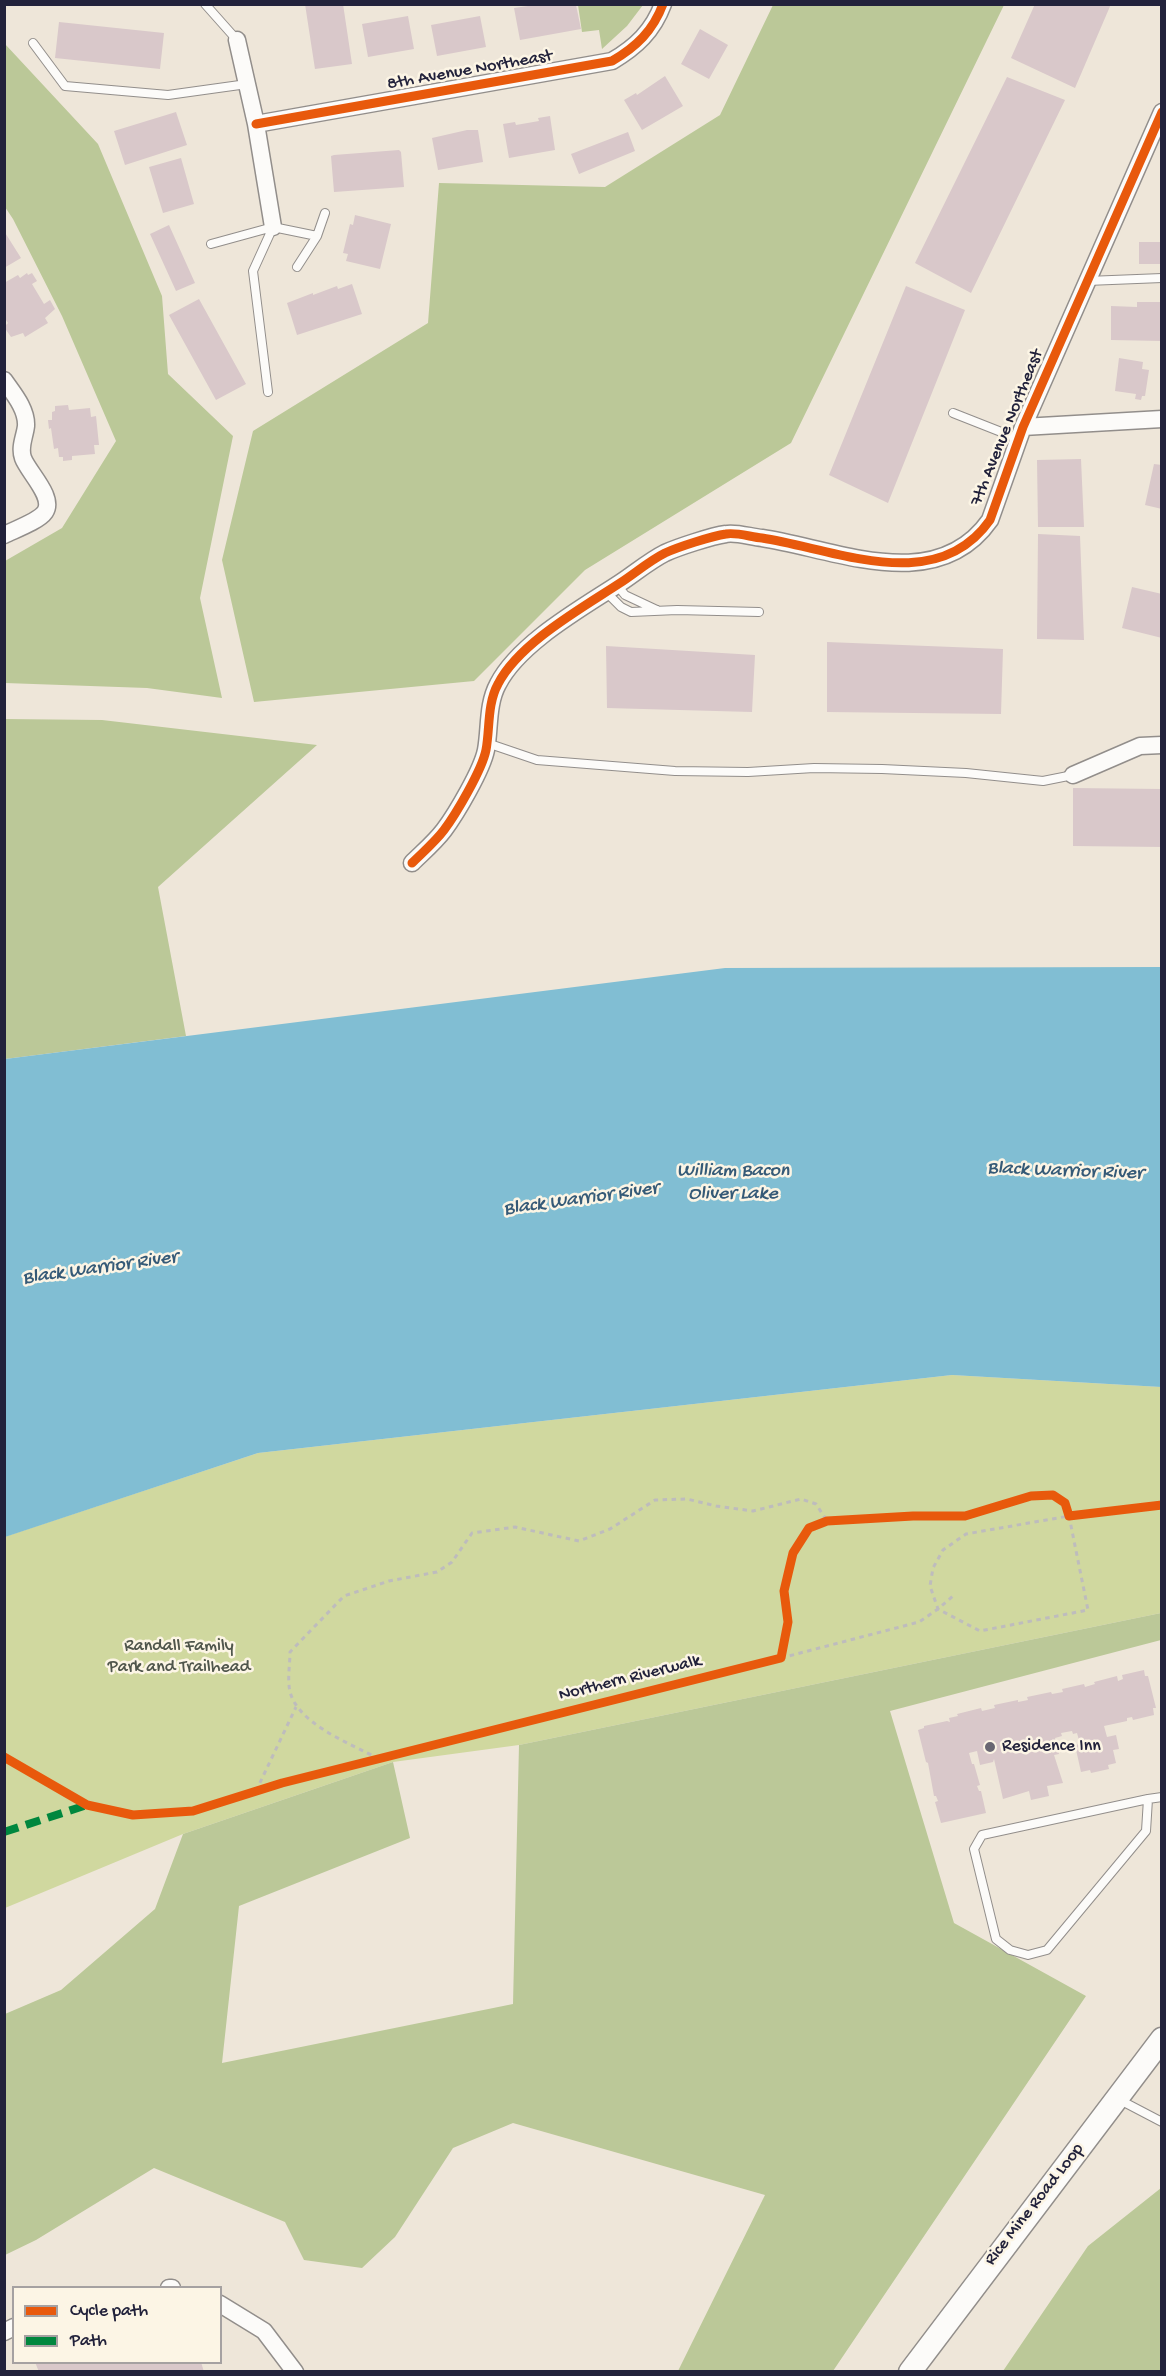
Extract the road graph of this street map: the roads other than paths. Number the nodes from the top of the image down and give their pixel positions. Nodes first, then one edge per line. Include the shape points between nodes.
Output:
1 (205, 4) edge
2 (663, 4) edge
3 (237, 40) joint
4 (33, 43) dead end
5 (247, 84) junction
6 (1161, 112) edge
7 (256, 124) junction
8 (1155, 139) edge
9 (325, 213) dead end
10 (273, 227) junction
11 (317, 236) junction
12 (211, 244) dead end
13 (297, 267) dead end
14 (1161, 278) edge
15 (1086, 281) junction
16 (4, 380) edge
17 (268, 392) dead end
18 (953, 412) dead end
19 (1161, 419) edge
20 (1021, 433) junction
21 (4, 535) edge
22 (611, 589) junction
23 (657, 610) junction
24 (759, 612) dead end
25 (487, 743) junction
26 (1161, 746) edge
27 (1073, 775) joint
28 (412, 863) dead end
29 (1161, 1797) edge
30 (1148, 1799) junction
31 (1161, 2039) edge
32 (1117, 2098) junction
33 (1161, 2122) edge
34 (222, 2305) edge
35 (295, 2372) edge
36 (910, 2372) edge

1 - 3 lane
2 - 7 street, 8th Avenue Northeast via 648,33 612,61
3 - 5 street
4 - 5 lane via 65,86 168,95
5 - 7 street
6 - 8 street, 7th Avenue Northeast
7 - 10 street
8 - 15 street, 7th Avenue Northeast
9 - 11 lane
10 - 11 lane
10 - 12 lane
10 - 17 lane via 253,271
11 - 13 lane
14 - 15 lane
15 - 20 street, 7th Avenue Northeast
16 - 21 street via 24,411 22,457 48,504 40,516
18 - 20 lane
19 - 20 street
20 - 22 street, 7th Avenue Northeast via 990,520 963,548 943,557 900,564 855,560 791,543 727,533 665,553
22 - 23 lane
22 - 23 lane via 621,607 631,612
22 - 25 street, 7th Avenue Northeast via 539,638 508,668 491,705
23 - 24 lane
25 - 27 lane via 537,760 675,771 882,769 1043,781
25 - 28 street, 7th Avenue Northeast via 476,774 443,831
26 - 27 street via 1140,746
29 - 30 lane
30 - 30 lane via 982,1835 974,1849 996,1939 1010,1950 1028,1955 1047,1950 1146,1831
31 - 32 main road, Rice Mine Road Loop
32 - 33 lane
32 - 36 main road, Rice Mine Road Loop
34 - 35 street via 264,2331

